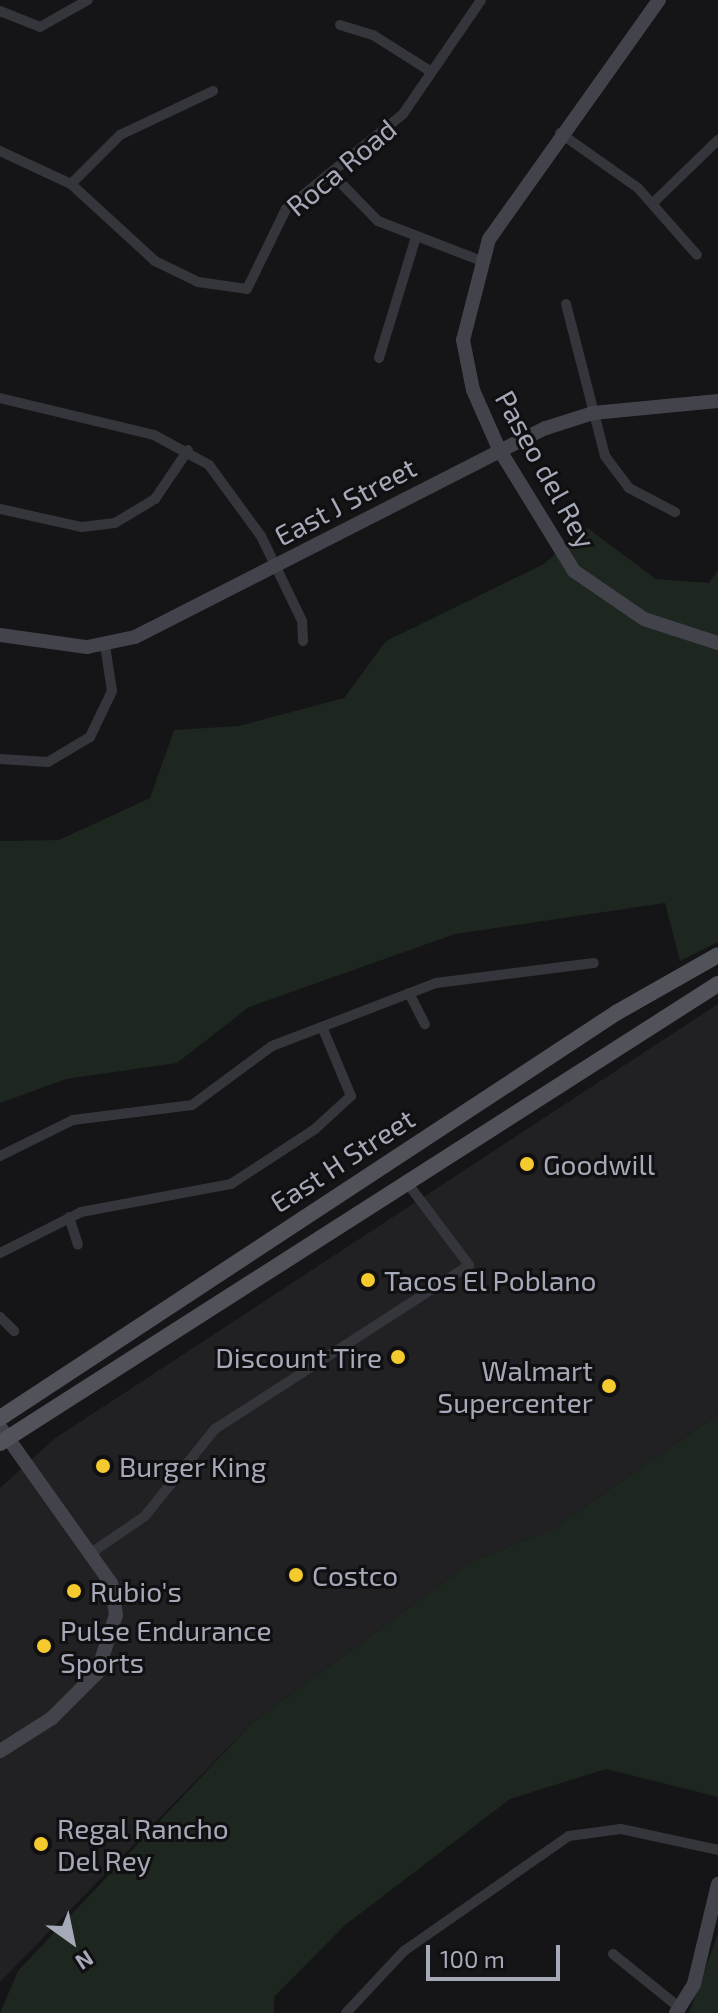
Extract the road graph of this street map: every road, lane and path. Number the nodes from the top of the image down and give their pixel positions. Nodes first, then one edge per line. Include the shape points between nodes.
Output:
1 (88, 0) edge
2 (481, 0) edge
3 (659, 0) edge
4 (0, 11) edge
5 (340, 25) dead end
6 (430, 71) junction
7 (213, 91) dead end
8 (559, 133) junction
9 (718, 140) edge
10 (0, 151) edge
11 (332, 174) junction
12 (71, 184) junction
13 (653, 203) junction
14 (416, 237) junction
15 (697, 255) dead end
16 (479, 260) junction
17 (566, 304) dead end
18 (379, 358) dead end
19 (0, 398) edge
20 (718, 401) edge
21 (593, 413) junction
22 (499, 449) junction
23 (188, 450) junction
24 (0, 509) edge
25 (675, 512) dead end
26 (275, 567) junction
27 (0, 635) edge
28 (303, 641) dead end
29 (718, 643) edge
30 (105, 645) junction
31 (0, 759) edge
32 (718, 955) edge
33 (594, 963) dead end
34 (718, 984) edge
35 (409, 993) junction
36 (425, 1024) dead end
37 (323, 1029) junction
38 (434, 1131) junction
39 (0, 1156) edge
40 (405, 1180) junction
41 (69, 1217) junction
42 (78, 1245) dead end
43 (0, 1253) edge
44 (0, 1317) edge
45 (14, 1331) dead end
46 (0, 1418) edge
47 (3, 1436) edge
48 (91, 1553) junction
49 (0, 1751) edge
50 (718, 1850) edge
51 (718, 1884) edge
52 (613, 1954) dead end
53 (678, 2010) edge
54 (346, 2013) edge

1 - 4 street via 40,27
2 - 6 street, Roca Road
3 - 8 street, Paseo del Rey
5 - 6 street via 373,35
6 - 11 street, Roca Road via 390,128
7 - 12 street via 120,135
8 - 13 street
8 - 16 street, Paseo del Rey
9 - 13 street
10 - 12 street
11 - 12 street, Roca Road via 286,209 256,280 234,291 155,261
11 - 14 street via 355,204
13 - 15 street
14 - 16 street
14 - 18 street
16 - 22 street, Paseo del Rey via 463,340 473,390
17 - 21 street
19 - 23 street via 151,434
20 - 21 street, East J Street
21 - 22 street, East J Street
21 - 25 street via 614,472 642,498
22 - 26 street, East J Street
22 - 29 street, Paseo del Rey via 574,571 644,619
23 - 24 street via 155,499 115,523 82,527
23 - 26 street via 234,491
26 - 28 street via 302,621
26 - 30 street, East J Street via 162,626
27 - 30 street, East J Street
30 - 31 street via 112,691 90,737 48,762
32 - 38 main road, East H Street
33 - 35 street via 444,981
34 - 40 main road, East H Street
35 - 36 street
35 - 37 street
37 - 39 street via 272,1046 192,1105 63,1123
37 - 41 street via 351,1096 348,1106 231,1184
38 - 40 main road via 434,1140 403,1165
38 - 46 main road, East H Street
40 - 47 main road, East H Street
40 - 48 street via 469,1265 215,1429 145,1516
41 - 42 street
41 - 43 street
44 - 45 street
47 - 48 street
48 - 49 street via 111,1583 109,1654 69,1704
50 - 54 street via 621,1829 569,1836 404,1951
51 - 53 street via 694,1984
52 - 53 street

